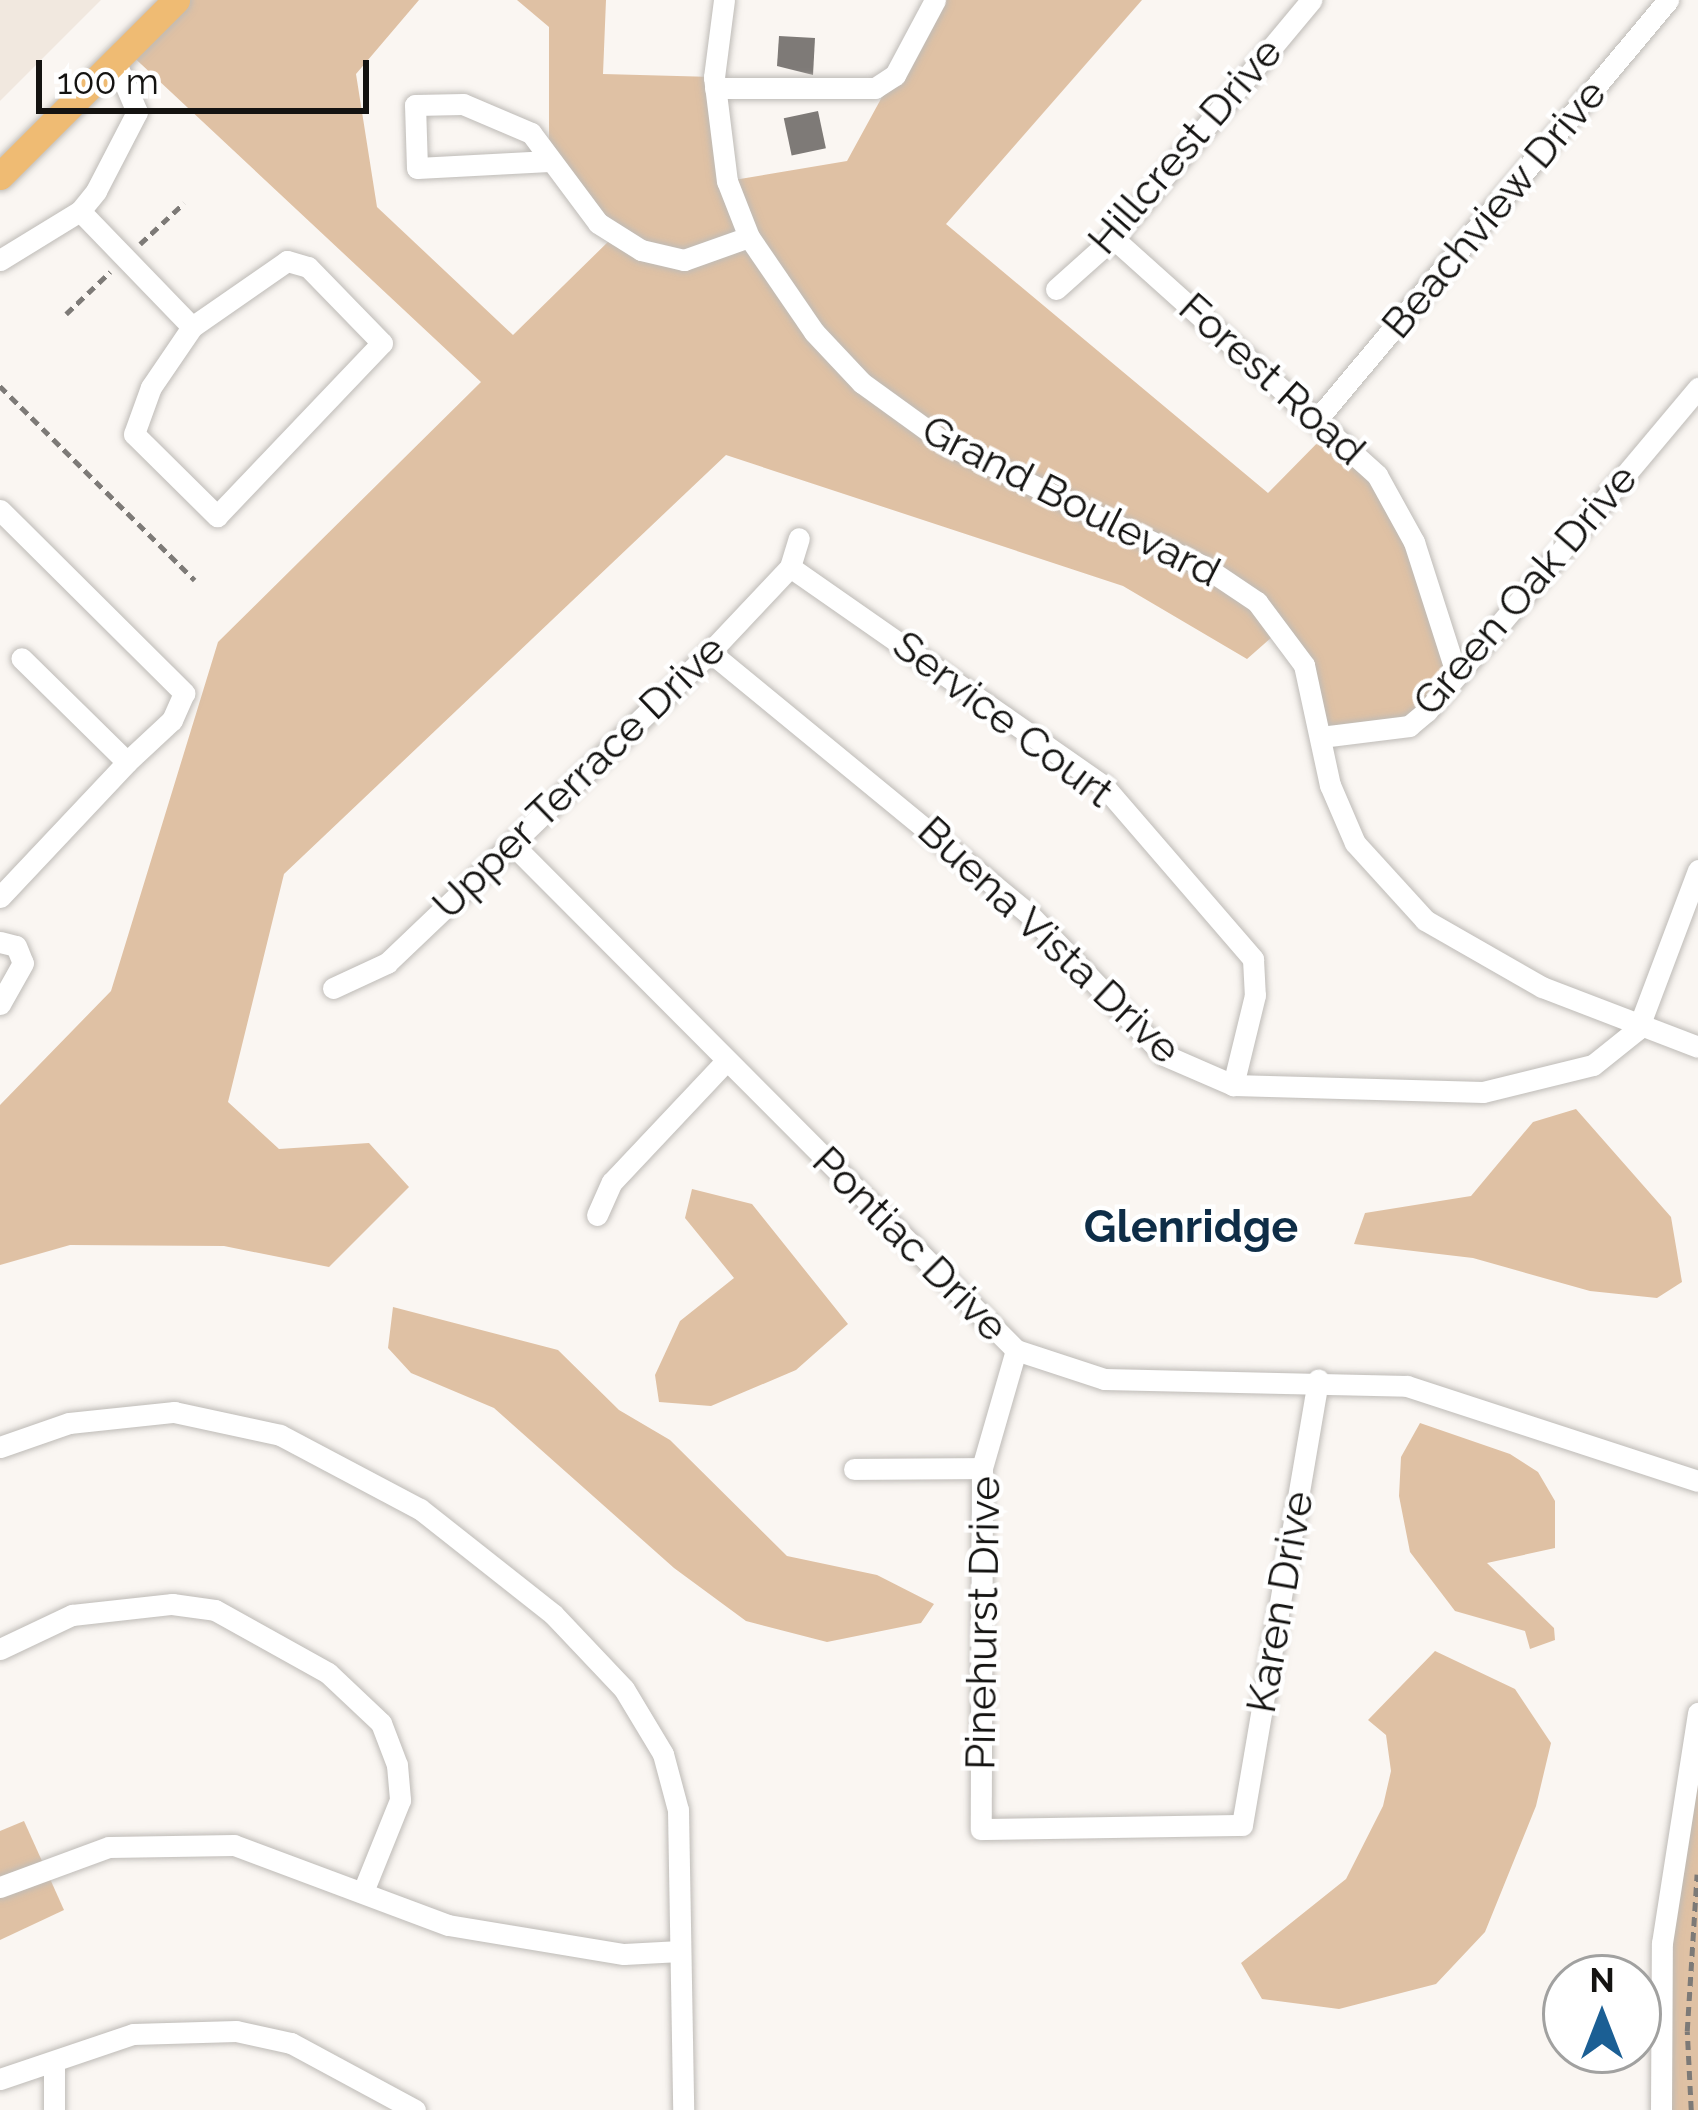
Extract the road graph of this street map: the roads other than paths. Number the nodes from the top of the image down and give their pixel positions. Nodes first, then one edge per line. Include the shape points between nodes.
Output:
1 (724, 0) edge
2 (935, 0) edge
3 (1311, 0) edge
4 (1668, 0) edge
5 (173, 1) edge
6 (115, 61) junction
7 (715, 88) junction
8 (549, 160) junction
9 (0, 176) edge
10 (80, 211) junction
11 (749, 237) junction
12 (1113, 238) junction
13 (0, 260) edge
14 (1056, 289) dead end
15 (192, 327) junction
16 (1698, 388) edge
17 (1319, 417) junction
18 (0, 510) edge
19 (799, 538) dead end
20 (790, 567) junction
21 (710, 652) junction
22 (22, 658) dead end
23 (1456, 673) junction
24 (1321, 737) junction
25 (127, 762) junction
26 (512, 844) junction
27 (1698, 869) edge
28 (0, 897) edge
29 (0, 943) edge
30 (332, 988) dead end
31 (0, 1004) edge
32 (1638, 1029) junction
33 (1698, 1047) edge
34 (724, 1062) junction
35 (1233, 1085) junction
36 (597, 1215) dead end
37 (1016, 1350) junction
38 (1318, 1379) junction
39 (0, 1447) edge
40 (982, 1468) junction
41 (854, 1469) dead end
42 (1698, 1481) edge
43 (0, 1648) edge
44 (1698, 1713) edge
45 (981, 1829) joint
46 (0, 1887) edge
47 (364, 1889) junction
48 (680, 1951) junction
49 (54, 2063) junction
50 (0, 2079) edge
51 (370, 2098) edge
52 (54, 2110) edge
53 (415, 2110) edge
54 (683, 2110) edge
55 (1661, 2110) edge

1 - 7 street, Grand Boulevard
2 - 7 street via 895,74 875,88
3 - 12 street, Hillcrest Drive
4 - 17 street, Beachview Drive
5 - 6 main road
6 - 9 main road
6 - 10 street via 137,112
7 - 11 street, Grand Boulevard via 727,181
8 - 8 street via 509,120 463,104 415,105 417,168
8 - 11 street via 598,223 641,250 684,260
10 - 13 street
10 - 15 street
11 - 24 street, Grand Boulevard via 814,332 906,418 1205,567 1257,602 1304,665
12 - 14 street, Hillcrest Drive
12 - 17 street, Forest Road
15 - 15 street via 151,387 134,434 217,516 382,343 308,267 287,261
16 - 23 street, Green Oak Drive
17 - 23 street, Forest Road via 1377,475 1414,542
18 - 25 street via 184,693 172,719
19 - 20 street, Upper Terrace Drive
20 - 21 street, Upper Terrace Drive
20 - 35 street, Service Court via 1103,785 1252,959 1255,995
21 - 26 street, Upper Terrace Drive
21 - 35 street, Buena Vista Drive via 1027,912 1163,1054
22 - 25 street
23 - 24 street, Green Oak Drive via 1409,726
24 - 32 street, Grand Boulevard via 1340,814 1400,897 1469,949
25 - 28 street
26 - 30 street, Upper Terrace Drive via 387,963
26 - 34 street, Pontiac Drive
27 - 32 street
29 - 31 street via 16,946 23,963
32 - 33 street, Grand Boulevard
32 - 35 street, Buena Vista Drive via 1593,1065 1519,1089 1366,1094
34 - 36 street via 612,1182
34 - 37 street, Pontiac Drive
37 - 38 street, Pontiac Drive via 1104,1379
37 - 40 street, Pinehurst Drive
38 - 42 street, Pontiac Drive via 1407,1386
38 - 45 street, Karen Drive via 1242,1825
39 - 48 street via 70,1423 174,1412 280,1436 420,1509 553,1614 624,1689 663,1754 678,1810
40 - 41 street
40 - 45 street, Pinehurst Drive
43 - 47 street via 72,1615 172,1604 215,1610 328,1673 381,1723 397,1765 400,1800
44 - 55 street via 1662,1943
46 - 47 street via 109,1847 234,1845
47 - 48 street via 448,1924 532,1941 624,1954
48 - 54 street
49 - 50 street
49 - 51 street via 133,2033 236,2031 292,2043
49 - 52 street
51 - 53 street

